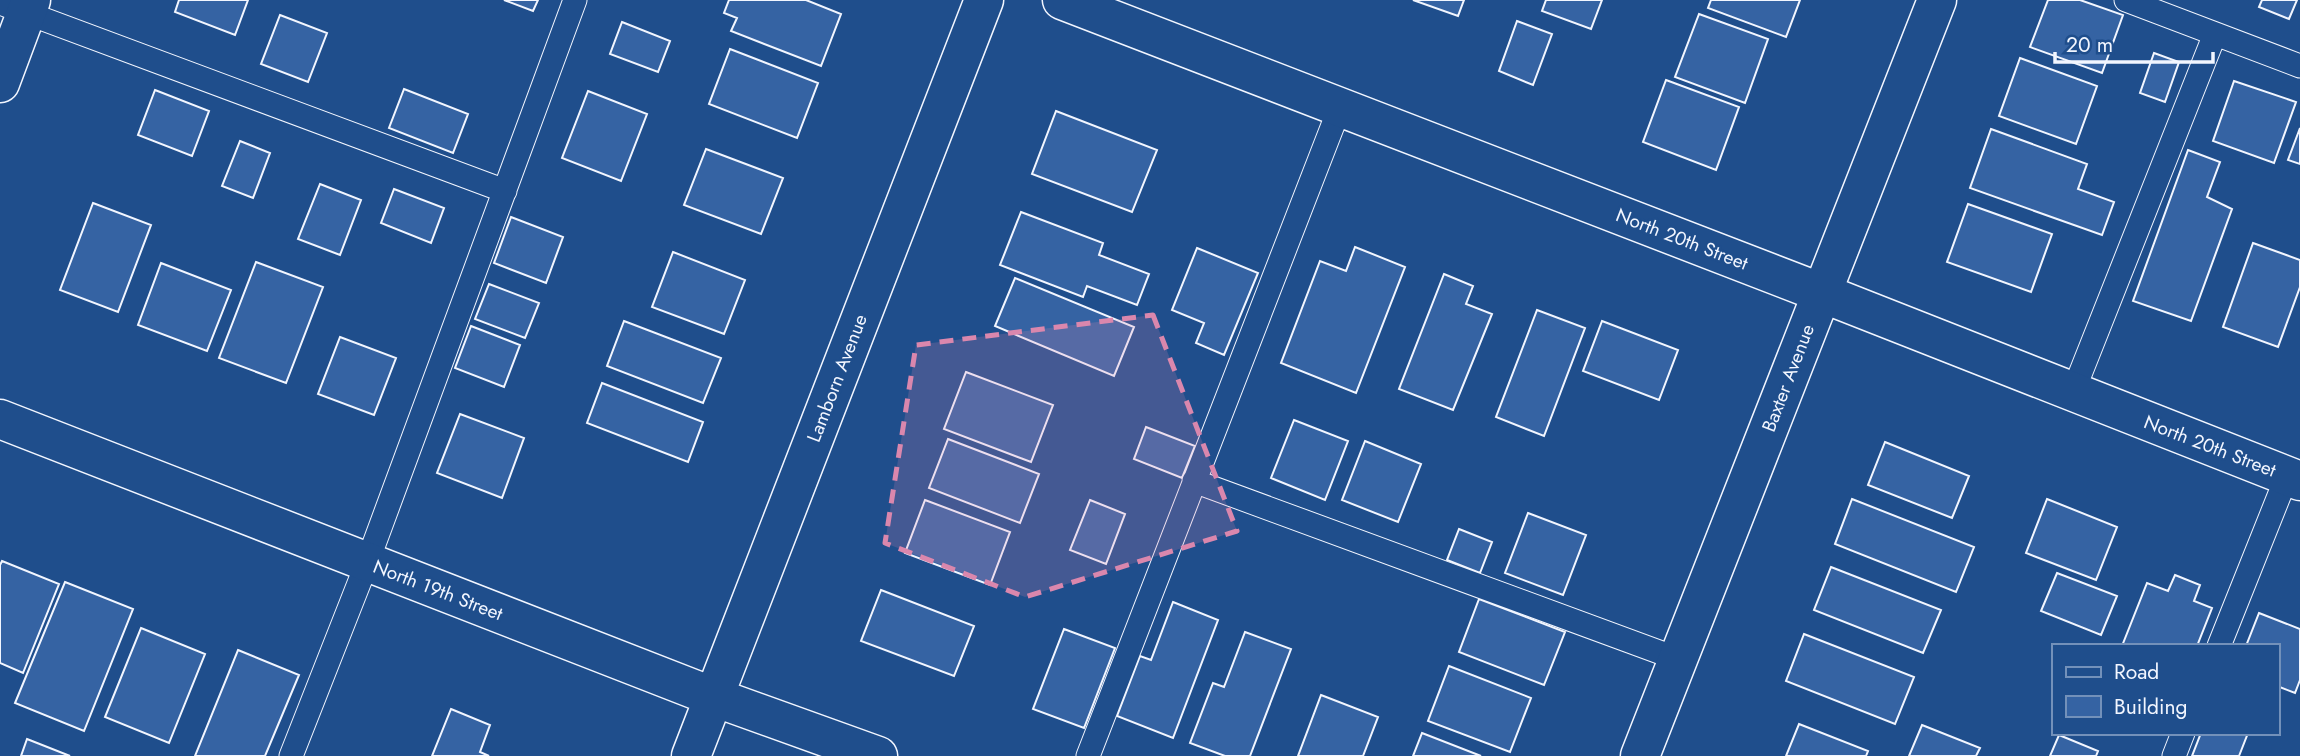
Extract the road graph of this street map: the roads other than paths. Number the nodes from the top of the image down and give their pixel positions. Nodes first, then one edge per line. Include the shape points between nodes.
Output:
1 (575, 0) edge
2 (984, 0) edge
3 (1062, 0) edge
4 (1937, 0) edge
5 (2126, 0) edge
6 (19, 5) edge
7 (2215, 34) junction
8 (2300, 66) edge
9 (0, 83) edge
10 (1340, 107) junction
11 (505, 191) junction
12 (1822, 293) junction
13 (2073, 392) junction
14 (0, 419) edge
15 (2293, 478) edge
16 (1194, 481) junction
17 (366, 563) junction
18 (2220, 644) edge
19 (1678, 659) junction
20 (714, 696) junction
21 (2182, 735) edge
22 (291, 756) edge
23 (691, 756) edge
24 (878, 756) edge
25 (1088, 756) edge
26 (1640, 756) edge
27 (2174, 756) edge

1 - 11 lane
2 - 20 street, Lamborn Avenue
3 - 10 street, North 20th Street
4 - 12 street, Baxter Avenue
5 - 7 lane
6 - 9 street
6 - 11 lane
7 - 8 lane
7 - 13 lane
10 - 12 street, North 20th Street
10 - 16 lane
11 - 17 lane
12 - 13 street, North 20th Street
12 - 19 street, Baxter Avenue
13 - 15 street, North 20th Street
14 - 17 street, North 19th Street
15 - 18 lane
16 - 19 lane
16 - 25 lane
17 - 20 street, North 19th Street
17 - 22 lane
19 - 26 street, Baxter Avenue
20 - 23 street, Lamborn Avenue
20 - 24 street, North 19th Street
21 - 27 lane

